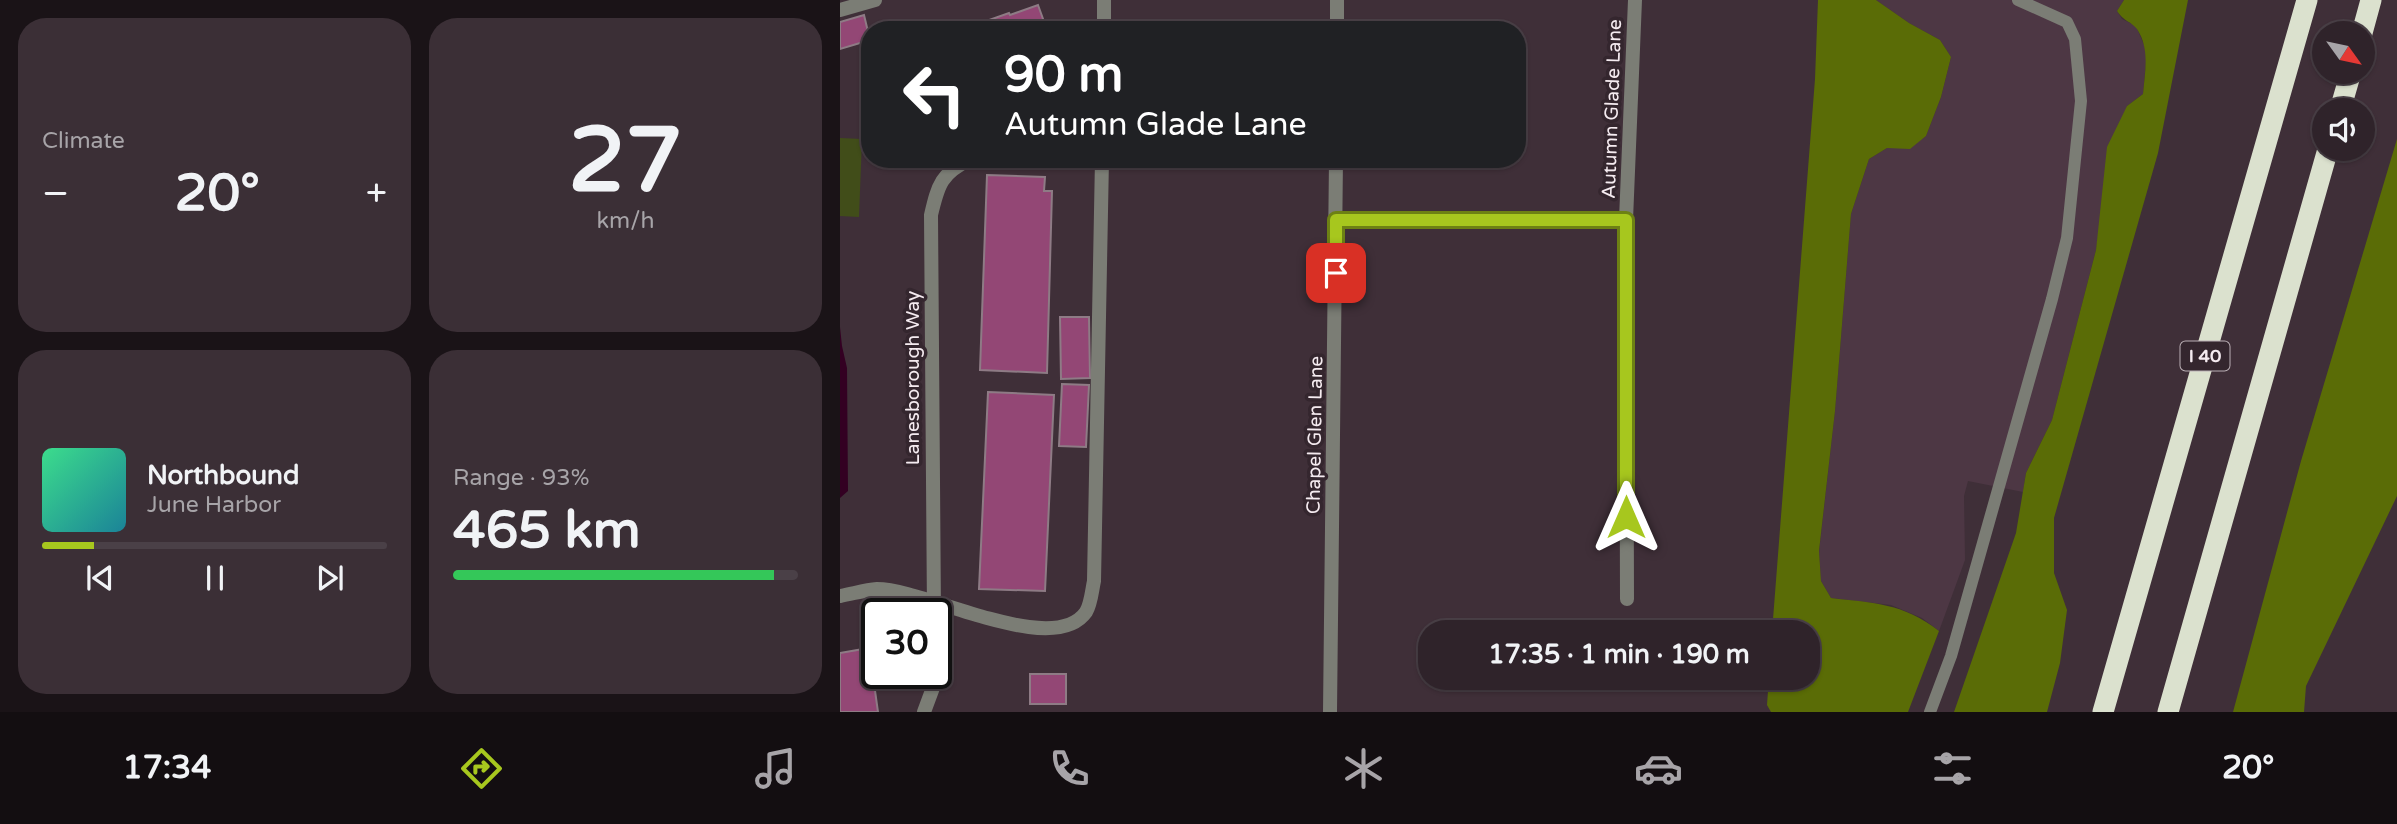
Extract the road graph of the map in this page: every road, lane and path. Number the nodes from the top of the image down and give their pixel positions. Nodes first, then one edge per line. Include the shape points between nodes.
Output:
1 (875, 0) edge
2 (1104, 0) edge
3 (1337, 0) edge
4 (1635, 0) edge
5 (2018, 0) edge
6 (2307, 0) edge
7 (2371, 0) edge
8 (840, 10) edge
9 (1104, 21) edge
10 (1337, 21) edge
11 (2365, 21) edge
12 (2325, 161) edge
13 (952, 168) edge
14 (1102, 168) edge
15 (1336, 168) edge
16 (1336, 220) junction
17 (1626, 220) junction
18 (840, 596) edge
19 (905, 598) edge
20 (934, 598) edge
21 (1627, 599) dead end
22 (952, 612) edge
23 (932, 689) edge
24 (924, 712) edge
25 (1330, 712) edge
26 (1930, 712) edge
27 (2103, 712) edge
28 (2168, 712) edge

1 - 8 street
2 - 9 street
3 - 10 street
4 - 17 street, Autumn Glade Lane
5 - 26 lane via 2067,22 2075,39 2081,101 2067,238 1955,643
6 - 27 highway, I 40
7 - 11 highway
12 - 28 highway
13 - 20 street, Lanesborough Way via 938,186 931,215
14 - 22 street via 1094,581 1086,612 1070,625 1040,630
15 - 16 street, Chapel Glen Lane
16 - 17 street, Autumn Glade Lane
16 - 25 street, Chapel Glen Lane
17 - 21 street, Autumn Glade Lane
18 - 19 street via 878,589
23 - 24 street

